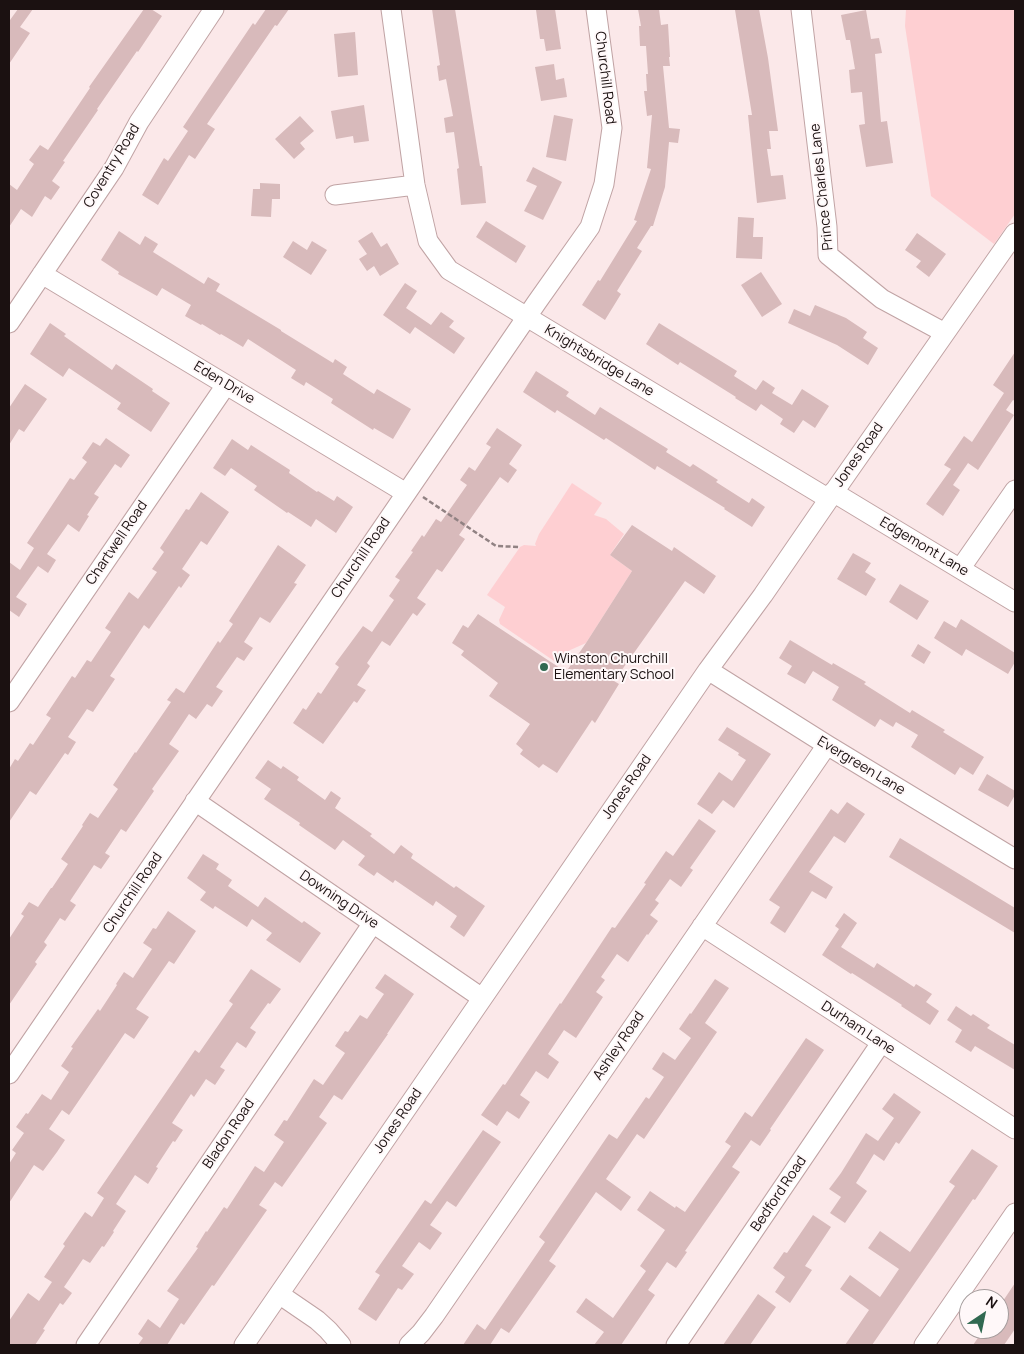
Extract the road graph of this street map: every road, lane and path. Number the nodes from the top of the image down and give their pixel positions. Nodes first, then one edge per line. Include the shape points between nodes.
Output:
1 (214, 9) edge
2 (391, 9) edge
3 (596, 9) edge
4 (801, 9) edge
5 (415, 185) junction
6 (336, 194) dead end
7 (1015, 233) edge
8 (42, 274) junction
9 (526, 317) junction
10 (9, 323) edge
11 (945, 333) junction
12 (226, 385) junction
13 (1015, 490) edge
14 (407, 491) junction
15 (831, 496) junction
16 (520, 547) dead end
17 (960, 569) junction
18 (1015, 602) edge
19 (708, 670) junction
20 (9, 702) edge
21 (827, 745) junction
22 (195, 801) junction
23 (1015, 859) edge
24 (373, 923) junction
25 (702, 926) junction
26 (482, 998) junction
27 (881, 1043) junction
28 (9, 1074) edge
29 (1015, 1129) edge
30 (1015, 1213) edge
31 (279, 1294) junction
32 (86, 1345) edge
33 (244, 1345) edge
34 (341, 1345) edge
35 (409, 1345) edge
36 (676, 1345) edge
37 (924, 1345) edge

1 - 8 street, Coventry Road via 139,122 114,168
2 - 5 street, Knightsbridge Lane
3 - 9 street, Churchill Road via 612,128 604,184 590,227
4 - 11 street, Prince Charles Lane via 828,255 882,299
5 - 6 street
5 - 9 street, Knightsbridge Lane via 428,242 449,270
7 - 11 street, Jones Road
8 - 10 street, Coventry Road
8 - 12 street, Eden Drive
9 - 14 street, Churchill Road
9 - 15 street, Knightsbridge Lane
11 - 15 street, Jones Road
12 - 14 street, Eden Drive
12 - 20 street, Chartwell Road
13 - 17 street
14 - 16 path via 496,546
14 - 22 street, Churchill Road
15 - 17 street, Edgemont Lane
15 - 19 street, Jones Road
17 - 18 street, Edgemont Lane
19 - 21 street, Evergreen Lane
19 - 26 street, Jones Road
21 - 23 street, Evergreen Lane
21 - 25 street, Ashley Road
22 - 24 street, Downing Drive
22 - 28 street, Churchill Road
24 - 26 street, Downing Drive
24 - 32 street, Bladon Road
25 - 27 street, Durham Lane
25 - 35 street, Ashley Road via 434,1316
26 - 31 street, Jones Road
27 - 29 street, Durham Lane
27 - 36 street, Bedford Road
30 - 37 street
31 - 33 street, Jones Road
31 - 34 street via 317,1320

